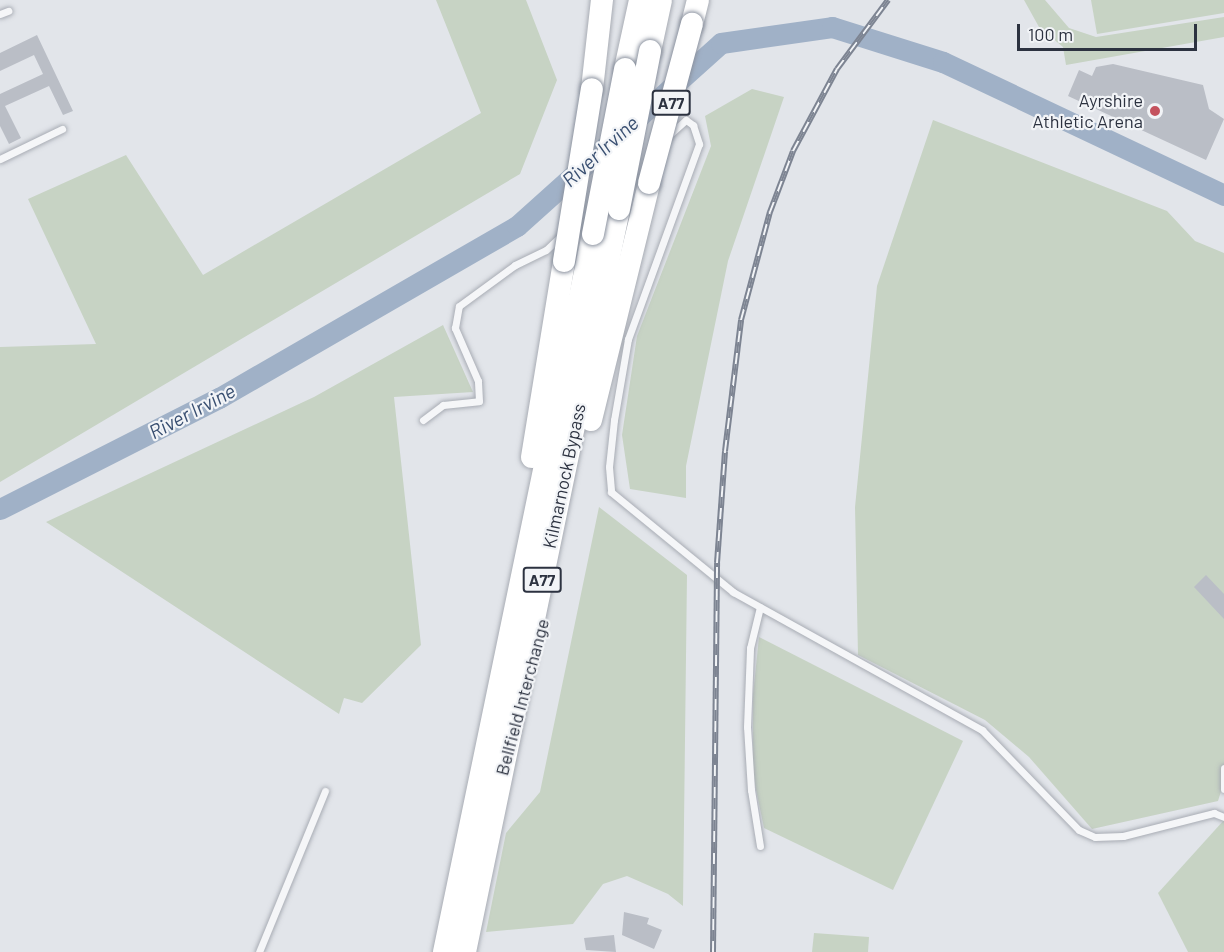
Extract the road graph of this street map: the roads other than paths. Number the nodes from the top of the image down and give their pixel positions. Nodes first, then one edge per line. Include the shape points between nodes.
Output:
1 (602, 0) edge
2 (640, 0) edge
3 (661, 0) edge
4 (698, 0) edge
5 (8, 11) dead end
6 (0, 14) edge
7 (62, 129) dead end
8 (0, 159) edge
9 (590, 210) dead end
10 (587, 226) junction
11 (423, 420) dead end
12 (760, 606) junction
13 (1224, 768) edge
14 (489, 786) junction
15 (1224, 789) edge
16 (325, 791) dead end
17 (1224, 817) edge
18 (760, 846) dead end
19 (260, 952) edge
20 (444, 952) edge
21 (465, 952) edge

1 - 14 highway, A77, bridge
2 - 10 highway, Kilmarnock Bypass / A77, bridge
3 - 14 highway, Kilmarnock Bypass / A77, bridge via 620,209
4 - 14 highway, Bellfield Interchange / A77, bridge
5 - 6 lane
7 - 8 lane
9 - 12 lane via 686,120 693,124 699,144 628,339 611,443 611,492 708,575
10 - 11 lane via 515,265 459,306 455,328 478,381 479,401 443,405
10 - 14 highway, Kilmarnock Bypass / A77
12 - 17 lane via 982,730 1079,830 1095,837 1123,836 1214,813
12 - 18 lane via 750,648 747,728
13 - 15 lane
14 - 20 highway, Kilmarnock Bypass / A77
14 - 21 highway, Kilmarnock Bypass / A77
16 - 19 lane

